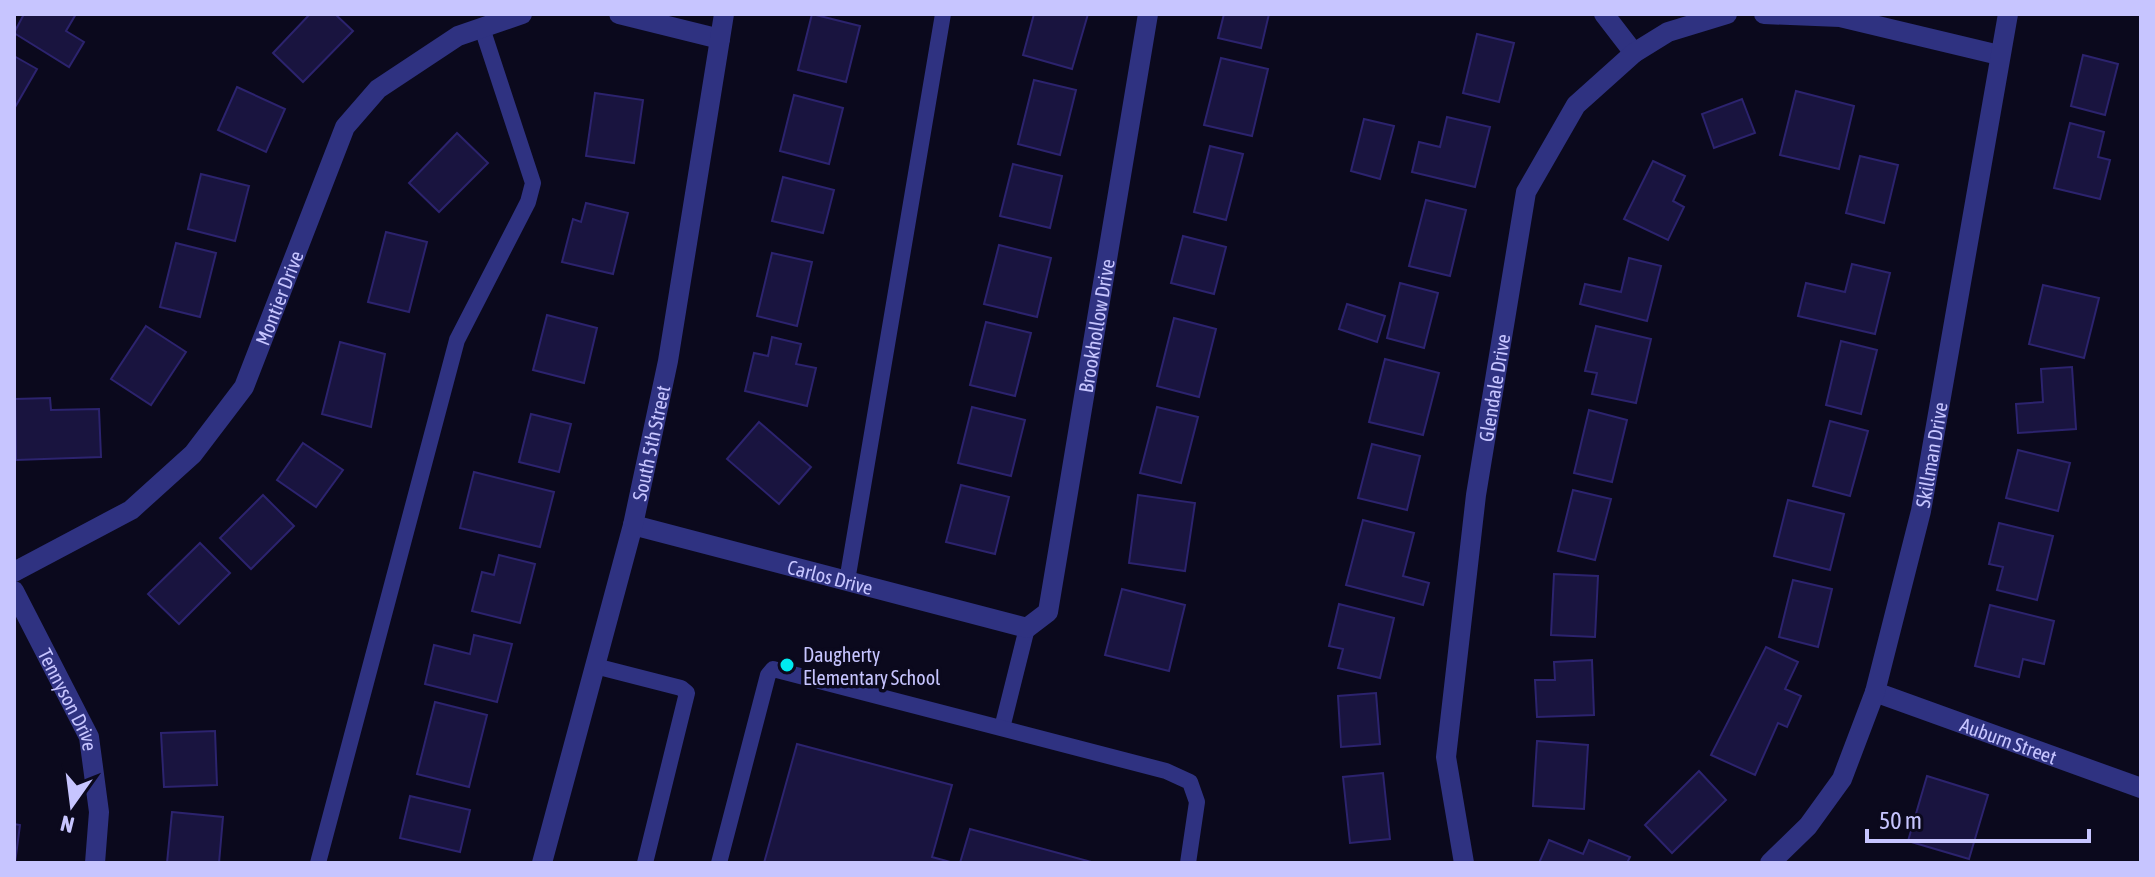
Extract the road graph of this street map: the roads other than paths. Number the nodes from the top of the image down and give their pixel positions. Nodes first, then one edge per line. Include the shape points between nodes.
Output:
1 (522, 14) edge
2 (619, 14) edge
3 (724, 14) edge
4 (943, 14) edge
5 (1148, 14) edge
6 (1604, 14) edge
7 (1727, 14) edge
8 (1764, 14) edge
9 (2008, 14) edge
10 (482, 28) junction
11 (720, 39) junction
12 (1634, 53) junction
13 (1999, 55) junction
14 (633, 525) junction
15 (14, 572) edge
16 (847, 581) junction
17 (14, 591) edge
18 (1027, 628) junction
19 (595, 666) junction
20 (1875, 692) junction
21 (1002, 728) junction
22 (2141, 788) edge
23 (95, 863) edge
24 (318, 863) edge
25 (542, 863) edge
26 (645, 863) edge
27 (719, 863) edge
28 (1188, 863) edge
29 (1464, 863) edge
30 (1770, 863) edge

1 - 10 street, Montier Drive
2 - 11 street
3 - 11 street, South 5th Street
4 - 16 lane
5 - 18 street, Brookhollow Drive via 1048,612
6 - 12 street
7 - 12 street, Glendale Drive via 1668,32
8 - 13 street via 1840,17
9 - 13 street, Skillman Drive
10 - 15 street, Montier Drive via 458,36 378,89 345,127 244,387 193,454 131,510
10 - 24 lane via 533,183 457,340
11 - 14 street, South 5th Street via 668,361
12 - 29 street, Glendale Drive via 1576,105 1526,192 1476,495 1446,757
13 - 20 street, Skillman Drive via 1921,511
14 - 16 street, Carlos Drive
14 - 19 street, South 5th Street
16 - 18 street, Carlos Drive
17 - 23 street, Tennyson Drive via 89,737 99,812
18 - 21 lane
19 - 25 street, South 5th Street
19 - 26 lane via 687,693
20 - 22 street, Auburn Street
20 - 30 street, Skillman Drive via 1842,779 1808,826
21 - 27 lane via 773,669
21 - 28 lane via 1190,782 1197,802

